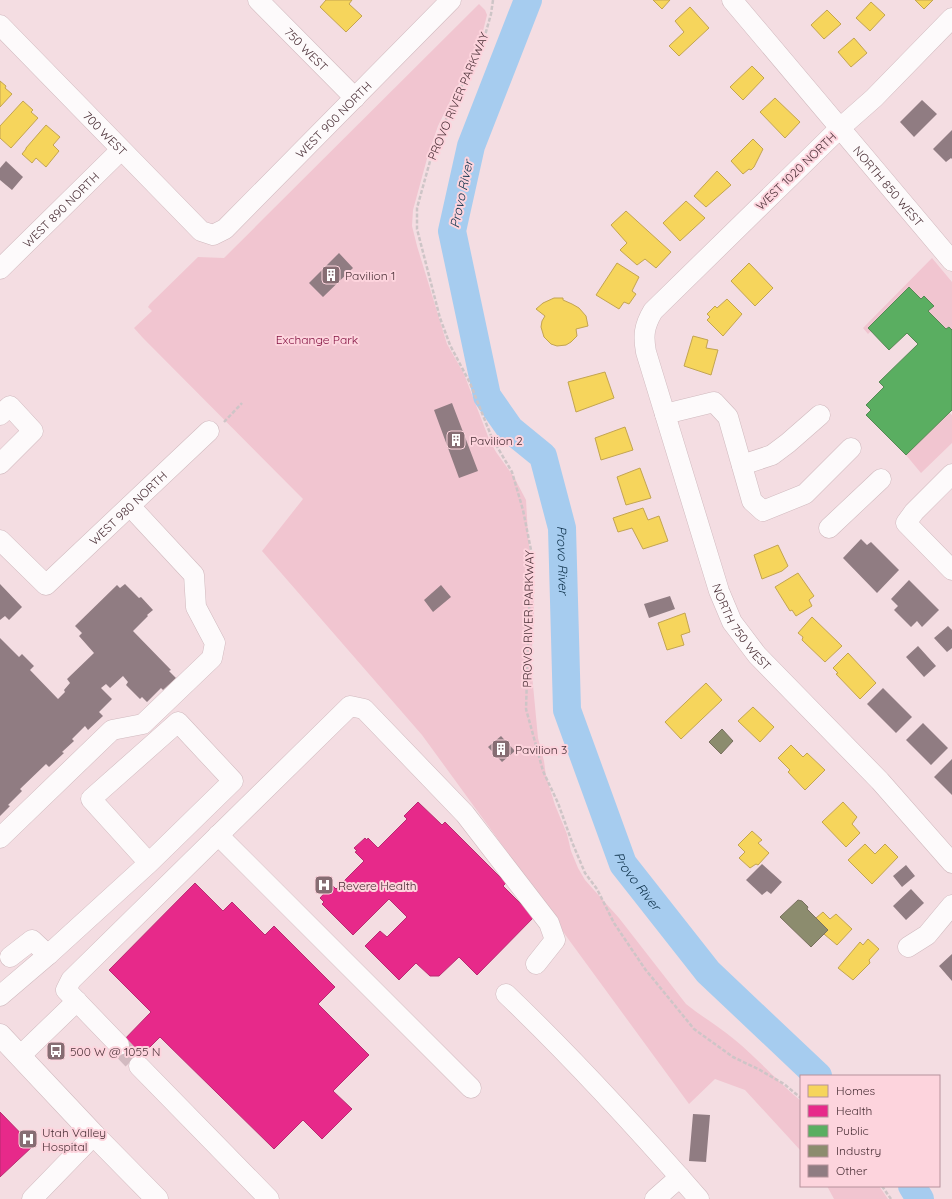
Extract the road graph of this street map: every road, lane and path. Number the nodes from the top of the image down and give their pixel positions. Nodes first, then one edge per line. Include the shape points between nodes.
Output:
1 (258, 0) edge
2 (451, 0) edge
3 (493, 0) edge
4 (732, 0) edge
5 (952, 18) edge
6 (0, 25) edge
7 (355, 98) junction
8 (840, 128) junction
9 (121, 150) junction
10 (213, 235) joint
11 (952, 261) edge
12 (0, 269) edge
13 (645, 327) joint
14 (242, 403) dead end
15 (665, 414) junction
16 (0, 415) edge
17 (820, 415) dead end
18 (217, 426) joint
19 (851, 448) dead end
20 (0, 464) edge
21 (742, 465) junction
22 (952, 474) edge
23 (881, 479) dead end
24 (130, 506) junction
25 (829, 528) dead end
26 (0, 540) edge
27 (952, 570) edge
28 (218, 835) junction
29 (0, 838) edge
30 (149, 863) junction
31 (952, 863) edge
32 (952, 905) edge
33 (908, 947) dead end
34 (5, 951) edge
35 (48, 955) junction
36 (536, 964) dead end
37 (26, 975) junction
38 (506, 994) dead end
39 (0, 996) edge
40 (77, 1001) junction
41 (0, 1036) edge
42 (119, 1045) tunnel mouth
43 (20, 1056) junction
44 (139, 1066) tunnel mouth
45 (471, 1088) dead end
46 (800, 1097) edge
47 (94, 1135) junction
48 (680, 1176) junction
49 (883, 1187) edge
50 (36, 1198) edge
51 (157, 1199) edge
52 (269, 1199) edge
53 (656, 1199) edge
54 (700, 1199) edge
55 (890, 1199) edge

1 - 7 street, 750 WEST
2 - 7 street, WEST 900 NORTH
3 - 46 path, PROVO RIVER PARKWAY via 482,46 451,107 432,154 417,208 417,229 440,318 450,345 470,383 492,438 512,472 523,510 531,550 526,709 543,771 585,873 597,888 614,923 645,969 694,1029 733,1057 784,1084
4 - 8 street, NORTH 850 WEST
5 - 8 street, WEST 1020 NORTH via 874,98
6 - 9 street, 700 WEST
7 - 10 street, WEST 900 NORTH via 225,229
8 - 11 street, NORTH 850 WEST
8 - 13 street, WEST 1020 NORTH via 653,311
9 - 10 street, 700 WEST via 201,231
9 - 12 street, WEST 890 NORTH
13 - 15 street, NORTH 750 WEST via 646,352
14 - 18 path
15 - 21 street via 714,402 728,417
15 - 31 street, NORTH 750 WEST via 732,622 758,655 880,781
16 - 20 street via 10,406 33,431
17 - 21 street via 772,455
18 - 24 street, WEST 980 NORTH
19 - 21 street via 805,494 763,511 752,501
22 - 27 street via 906,523
23 - 25 street
24 - 26 street, WEST 980 NORTH via 46,585
24 - 29 street via 194,575 196,607 215,643 212,658 143,724 112,730
28 - 36 street via 350,706 364,709 465,814 549,923 555,940
28 - 40 street via 71,980 66,990
28 - 45 street
30 - 30 street via 233,781 178,722 91,799
30 - 35 street
32 - 33 street via 926,935
34 - 35 street via 32,940
34 - 37 street
35 - 37 street
37 - 39 street
38 - 48 street via 624,1114
40 - 42 street
40 - 43 street
41 - 43 main road
43 - 47 main road
44 - 52 street
47 - 50 street
47 - 51 main road
48 - 53 street
48 - 54 street
49 - 55 path

